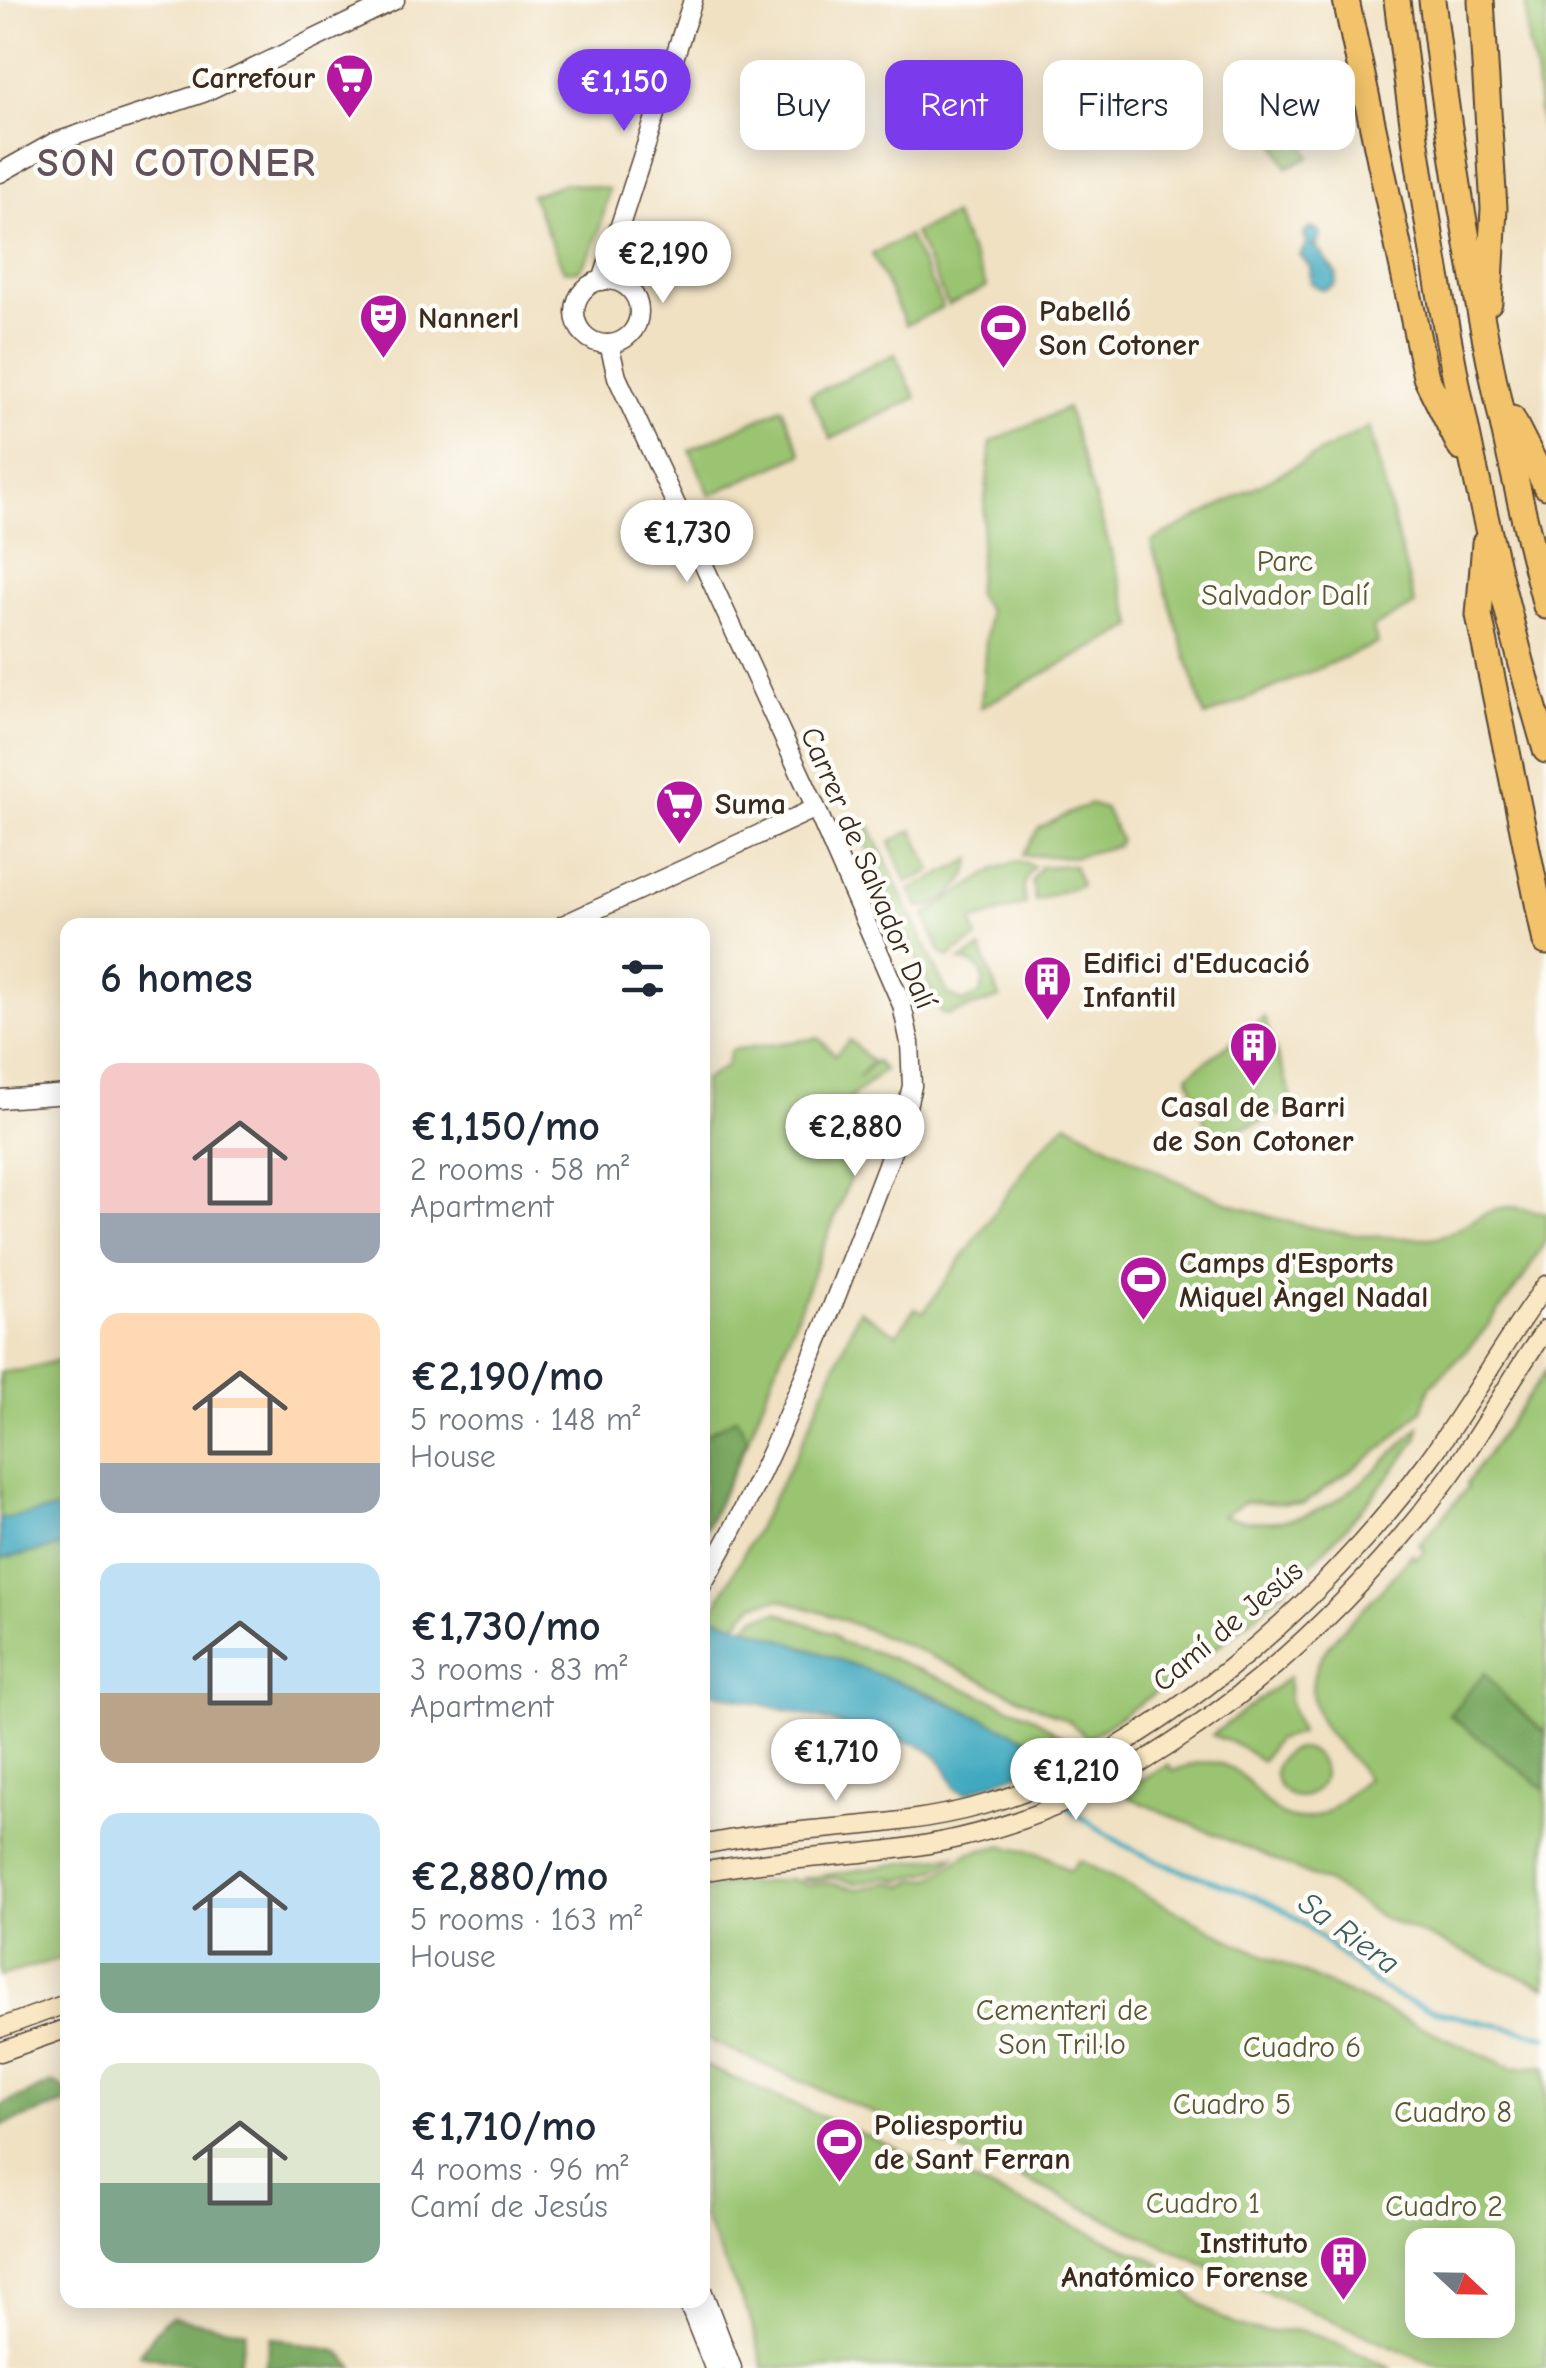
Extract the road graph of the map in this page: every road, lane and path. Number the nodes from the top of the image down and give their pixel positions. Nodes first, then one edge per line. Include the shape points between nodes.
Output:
1 (394, 0) edge
2 (693, 0) edge
3 (1346, 0) edge
4 (1397, 0) edge
5 (1432, 0) edge
6 (1481, 0) edge
7 (0, 172) edge
8 (602, 281) junction
9 (609, 344) junction
10 (1487, 347) junction
11 (1494, 385) junction
12 (1479, 484) junction
13 (1546, 486) edge
14 (1486, 518) junction
15 (1546, 606) edge
16 (1546, 750) edge
17 (816, 808) junction
18 (578, 918) edge
19 (1546, 942) edge
20 (60, 1095) edge
21 (0, 1099) edge
22 (1546, 1286) edge
23 (1546, 1329) edge
24 (1546, 1349) edge
25 (1475, 1440) junction
26 (710, 1572) edge
27 (710, 1844) edge
28 (710, 1871) edge
29 (60, 2007) edge
30 (0, 2028) edge
31 (60, 2031) edge
32 (0, 2052) edge
33 (690, 2308) edge
34 (709, 2308) edge
35 (714, 2368) edge
36 (732, 2368) edge

1 - 7 street via 203,93 52,142
2 - 8 street
3 - 12 highway via 1426,377
4 - 12 highway via 1421,180
5 - 10 highway
6 - 10 highway via 1494,208
8 - 9 street via 586,288 576,312 585,336
8 - 9 street via 626,286 640,310 635,330
9 - 17 street, Carrer de Salvador Dalí via 617,377
10 - 11 highway
11 - 13 highway
11 - 15 highway
12 - 14 highway
14 - 16 highway
14 - 19 highway via 1479,615
17 - 18 street
17 - 26 street, Carrer de Salvador Dalí via 902,1005 912,1086 792,1404
20 - 21 street
22 - 27 main road, Camí de Jesús via 1426,1464 1344,1563 1207,1685 1087,1762 980,1806 892,1824
23 - 25 main road, Camí de Jesús
24 - 25 main road
25 - 28 main road, Camí de Jesús via 1372,1571 1293,1648 1208,1716 1104,1783 977,1834
29 - 30 main road
31 - 32 main road
33 - 35 street
34 - 36 street

